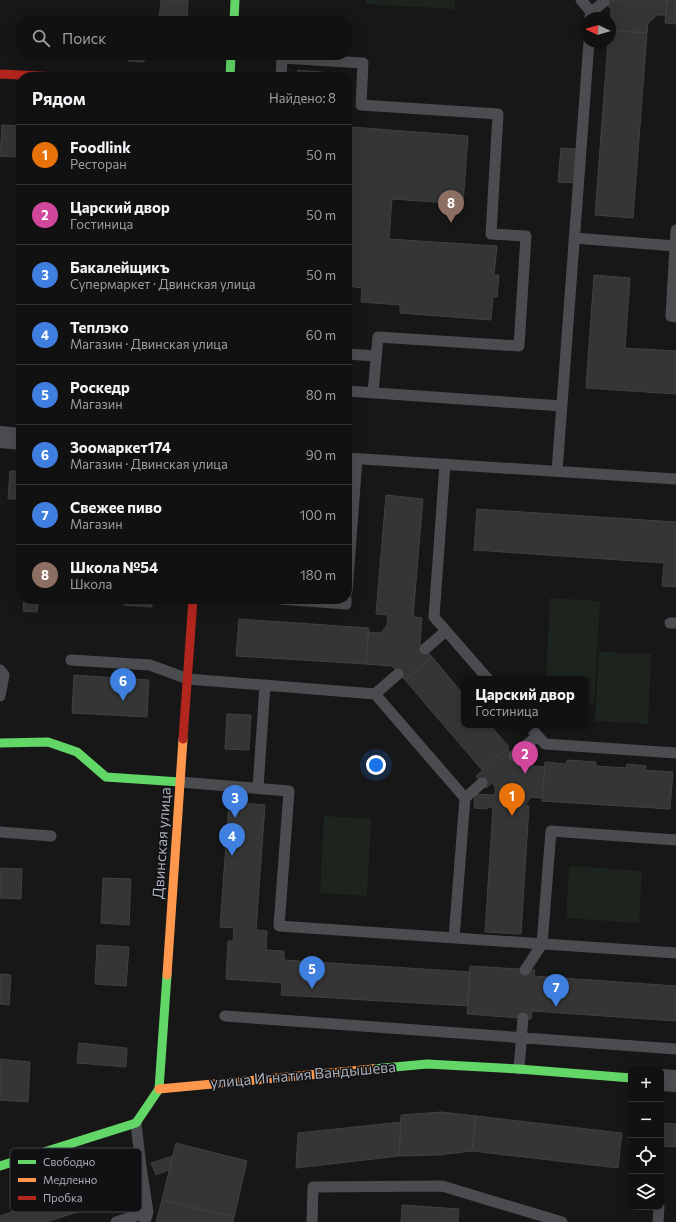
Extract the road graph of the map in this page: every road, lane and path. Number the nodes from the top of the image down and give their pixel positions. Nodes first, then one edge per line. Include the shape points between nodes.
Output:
1 (235, 0) edge
2 (581, 0) edge
3 (604, 2) dead end
4 (589, 12) edge
5 (594, 12) edge
6 (234, 16) edge
7 (589, 48) edge
8 (231, 60) edge
9 (281, 60) edge
10 (328, 60) edge
11 (230, 72) edge
12 (281, 72) edge
13 (0, 74) edge
14 (16, 75) edge
15 (676, 230) edge
16 (574, 238) junction
17 (675, 246) edge
18 (676, 317) edge
19 (352, 354) edge
20 (376, 356) junction
21 (352, 391) edge
22 (373, 393) junction
23 (562, 406) junction
24 (0, 437) edge
25 (16, 438) edge
26 (352, 459) edge
27 (445, 464) junction
28 (557, 471) junction
29 (676, 479) edge
30 (193, 604) edge
31 (446, 631) junction
32 (425, 649) dead end
33 (71, 660) dead end
34 (0, 670) edge
35 (398, 674) dead end
36 (485, 676) edge
37 (188, 679) junction
38 (265, 685) junction
39 (375, 694) junction
40 (0, 696) edge
41 (530, 728) edge
42 (537, 736) junction
43 (0, 743) edge
44 (676, 753) edge
45 (514, 756) dead end
46 (180, 782) junction
47 (482, 783) dead end
48 (258, 788) junction
49 (464, 798) junction
50 (0, 832) edge
51 (51, 836) dead end
52 (676, 840) edge
53 (454, 938) junction
54 (542, 944) junction
55 (676, 953) edge
56 (525, 970) dead end
57 (225, 1016) dead end
58 (523, 1018) dead end
59 (521, 1038) junction
60 (676, 1049) edge
61 (519, 1069) junction
62 (628, 1078) edge
63 (664, 1080) edge
64 (676, 1081) edge
65 (159, 1089) junction
66 (136, 1123) junction
67 (57, 1148) edge
68 (139, 1148) edge
69 (10, 1163) edge
70 (0, 1166) edge
71 (142, 1177) edge
72 (659, 1210) edge
73 (146, 1217) edge
74 (116, 1222) edge
75 (312, 1222) edge
76 (562, 1222) edge
77 (658, 1222) edge

1 - 6 street
2 - 4 lane
3 - 5 lane
7 - 16 lane
8 - 11 street
9 - 12 lane
10 - 20 lane via 363,63 361,105 498,114 491,234 526,236 519,346 378,337
13 - 14 street
15 - 17 lane
16 - 17 lane
16 - 23 lane
17 - 18 lane via 671,316
19 - 20 lane
20 - 22 lane
21 - 22 lane
22 - 23 lane
23 - 28 lane
24 - 25 street
26 - 27 lane
27 - 28 lane
27 - 31 lane via 434,617
28 - 29 lane
30 - 37 street, Двинская улица
31 - 32 lane
31 - 36 lane
33 - 37 lane via 150,665
34 - 40 lane via 4,675
35 - 39 lane
37 - 38 lane
37 - 46 street, Двинская улица
38 - 39 lane
38 - 48 lane
39 - 49 lane
41 - 42 lane
42 - 44 lane via 544,744
42 - 45 lane
43 - 46 street via 48,742 77,752 106,777
46 - 48 lane
46 - 65 street, Двинская улица
47 - 49 lane
48 - 53 lane via 289,791 279,926
49 - 53 lane
50 - 51 lane
52 - 54 lane via 551,831
53 - 54 lane
54 - 55 lane
54 - 56 lane
57 - 59 lane
58 - 59 lane
59 - 60 lane
59 - 61 lane
61 - 62 street, улица Игнатия Вандышева
61 - 65 street, улица Игнатия Вандышева via 427,1064
63 - 64 street
65 - 66 street
66 - 67 street
66 - 68 lane
69 - 70 street
71 - 73 lane
72 - 77 lane
73 - 74 lane
75 - 76 lane via 313,1187 442,1186

